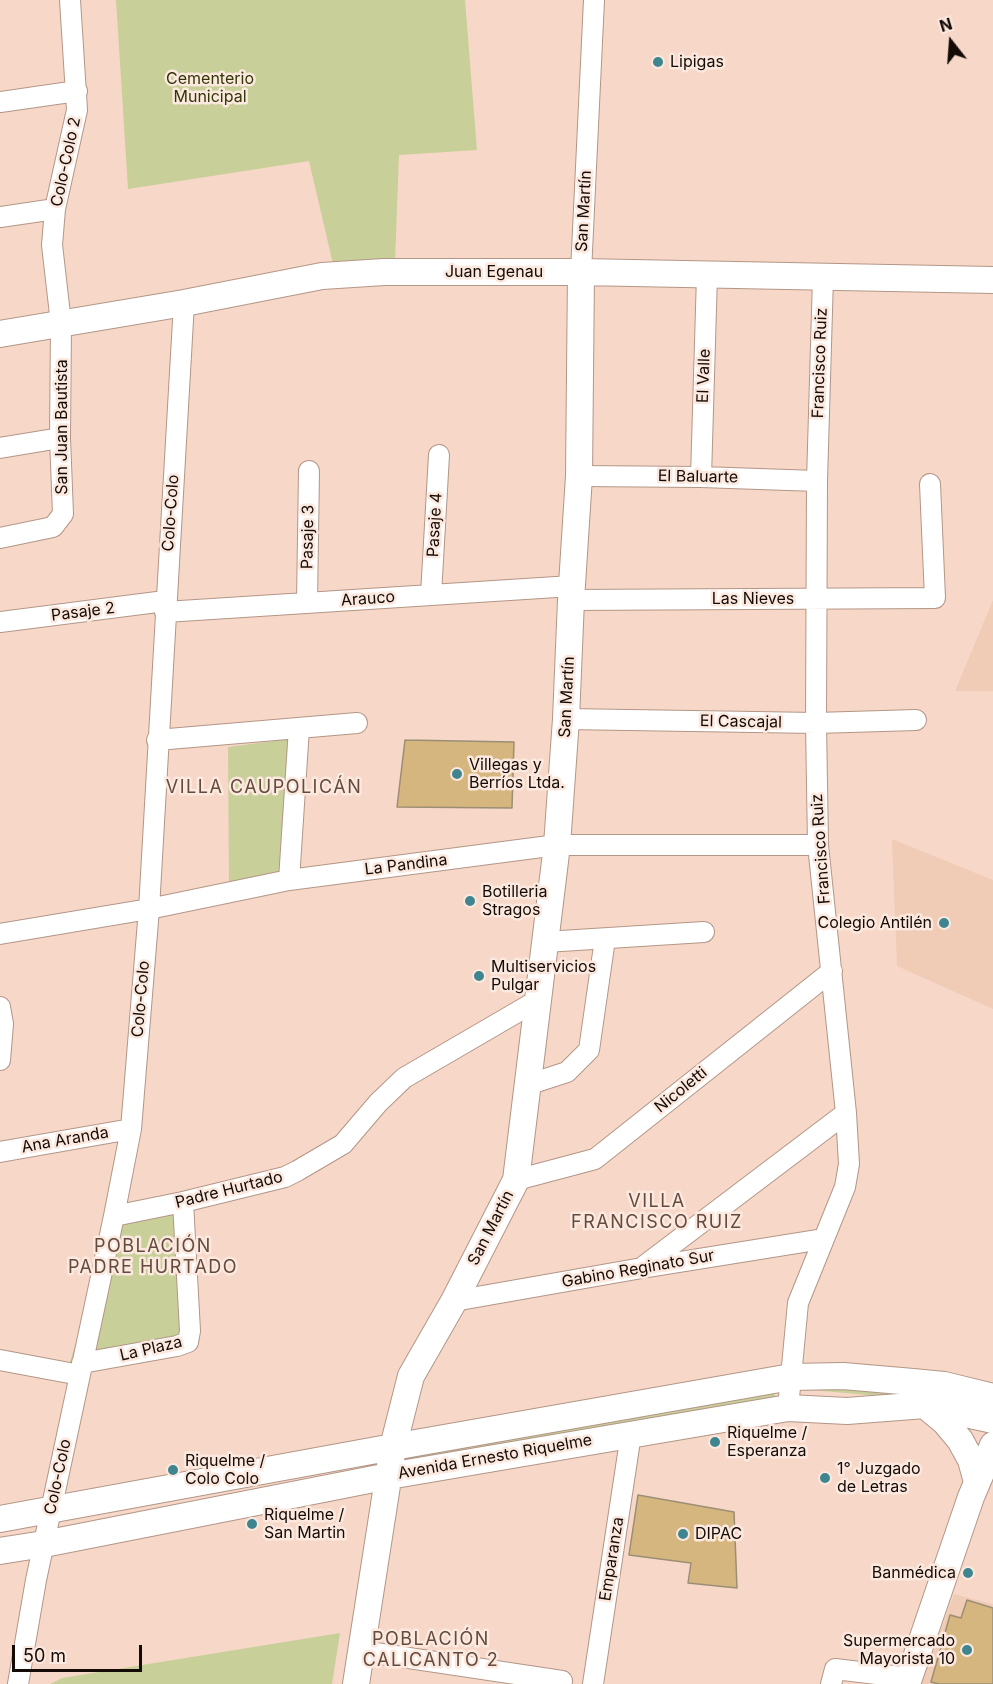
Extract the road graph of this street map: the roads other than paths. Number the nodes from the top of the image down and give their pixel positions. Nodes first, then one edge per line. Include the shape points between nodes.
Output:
1 (70, 0) edge
2 (594, 0) edge
3 (77, 91) junction
4 (0, 102) edge
5 (55, 209) junction
6 (0, 218) edge
7 (581, 272) junction
8 (707, 275) junction
9 (822, 277) junction
10 (993, 280) edge
11 (184, 303) junction
12 (62, 323) junction
13 (0, 334) edge
14 (60, 438) junction
15 (0, 448) edge
16 (439, 455) dead end
17 (309, 471) dead end
18 (579, 476) junction
19 (701, 477) junction
20 (817, 481) junction
21 (930, 484) dead end
22 (0, 538) edge
23 (571, 593) junction
24 (431, 595) junction
25 (817, 599) junction
26 (308, 603) junction
27 (165, 606) junction
28 (0, 622) edge
29 (566, 719) junction
30 (916, 720) dead end
31 (357, 723) dead end
32 (816, 723) junction
33 (299, 728) junction
34 (157, 740) junction
35 (818, 844) junction
36 (557, 845) junction
37 (289, 880) junction
38 (149, 909) junction
39 (704, 932) dead end
40 (0, 934) edge
41 (605, 939) junction
42 (545, 942) junction
43 (832, 971) junction
44 (538, 1000) junction
45 (0, 1007) edge
46 (0, 1060) edge
47 (527, 1085) junction
48 (846, 1113) junction
49 (131, 1129) junction
50 (0, 1152) edge
51 (516, 1180) junction
52 (183, 1202) junction
53 (114, 1216) junction
54 (823, 1239) junction
55 (642, 1268) junction
56 (454, 1301) junction
57 (0, 1360) edge
58 (81, 1369) junction
59 (790, 1377) junction
60 (993, 1378) edge
61 (944, 1385) junction
62 (993, 1397) edge
63 (925, 1405) junction
64 (788, 1408) junction
65 (993, 1420) edge
66 (632, 1434) junction
67 (993, 1444) edge
68 (393, 1447) junction
69 (389, 1476) junction
70 (977, 1482) junction
71 (51, 1510) junction
72 (0, 1519) edge
73 (44, 1544) junction
74 (0, 1551) edge
75 (362, 1651) junction
76 (562, 1681) dead end
77 (908, 1681) edge
78 (18, 1684) edge
79 (356, 1684) edge
80 (593, 1684) edge
81 (831, 1684) edge

1 - 3 street, Colo-Colo 2
2 - 7 street, San Martín
3 - 4 street
3 - 5 street, Colo-Colo 2 via 74,127
5 - 6 street
5 - 12 street, Colo-Colo 2 via 52,245
7 - 8 main road, Juan Egenau
7 - 11 main road, Juan Egenau via 384,272 322,276
7 - 18 main road, San Martín
8 - 9 main road, Juan Egenau
8 - 19 street, El Valle
9 - 10 main road, Juan Egenau
9 - 20 street, Francisco Ruiz
11 - 12 main road, Juan Egenau
11 - 27 street, Colo-Colo
12 - 13 main road, Juan Egenau
12 - 14 street, San Juan Bautista
14 - 15 street
14 - 22 street, San Juan Bautista via 63,514 53,527
16 - 24 street, Pasaje 4
17 - 26 street, Pasaje 3
18 - 19 street, El Baluarte
18 - 23 main road, San Martín
19 - 20 street, El Baluarte
20 - 25 street, Francisco Ruiz
21 - 25 street, Las Nieves via 935,598
23 - 24 street, Arauco
23 - 25 street, Las Nieves
23 - 29 main road, San Martín
24 - 26 street, Arauco
25 - 32 street, Francisco Ruiz
26 - 27 street, Arauco
27 - 28 street, Pasaje 2
27 - 34 street, Colo-Colo
29 - 32 street, El Cascajal
29 - 36 main road, San Martín
30 - 32 street, El Cascajal
31 - 33 street
32 - 35 street, Francisco Ruiz
33 - 34 street
33 - 37 street
34 - 38 street, Colo-Colo
35 - 36 street, La Pandina
35 - 43 street, Francisco Ruiz
36 - 37 street, La Pandina
36 - 42 main road, San Martín
37 - 38 street, La Pandina
38 - 40 street, La Pandina
38 - 49 street, Colo-Colo
39 - 41 street
41 - 42 street
41 - 47 street via 589,1050 567,1072
42 - 44 main road, San Martín
43 - 48 street, Francisco Ruiz
43 - 51 street, Nicoletti via 595,1159
44 - 47 main road, San Martín
44 - 52 street, Padre Hurtado via 404,1078 343,1144 297,1171
45 - 46 street
47 - 51 main road, San Martín
48 - 54 street, Francisco Ruiz via 846,1187
48 - 55 street
49 - 50 street, Ana Aranda
49 - 53 street, Colo-Colo
51 - 56 main road, San Martín
52 - 53 street, Padre Hurtado
52 - 58 street, La Plaza via 189,1342
53 - 58 street, Colo-Colo
54 - 55 street, Gabino Reginato Sur
54 - 59 street, Francisco Ruiz via 798,1303
55 - 56 street, Gabino Reginato Sur
56 - 68 main road, San Martín via 411,1376
57 - 58 street, La Plaza
58 - 71 street, Colo-Colo
59 - 61 main road, Avenida Ernesto Riquelme via 843,1376
59 - 64 street, Francisco Ruiz
59 - 68 main road, Avenida Ernesto Riquelme
60 - 61 main road
61 - 62 main road, Avenida Ernesto Riquelme
63 - 64 main road, Avenida Ernesto Riquelme via 847,1411
63 - 65 main road, Avenida Ernesto Riquelme
63 - 70 main road via 960,1440
64 - 66 main road, Avenida Ernesto Riquelme
66 - 69 main road, Avenida Ernesto Riquelme
66 - 80 street, Emparanza
67 - 70 main road
68 - 69 main road, San Martín
68 - 71 main road, Avenida Ernesto Riquelme
69 - 73 main road, Avenida Ernesto Riquelme
69 - 75 main road, San Martín
70 - 77 main road
71 - 72 main road, Avenida Ernesto Riquelme
71 - 73 street, Colo-Colo
73 - 74 main road, Avenida Ernesto Riquelme
73 - 78 street, Colo-Colo
75 - 76 street
75 - 79 main road, San Martín
77 - 81 street via 835,1669

